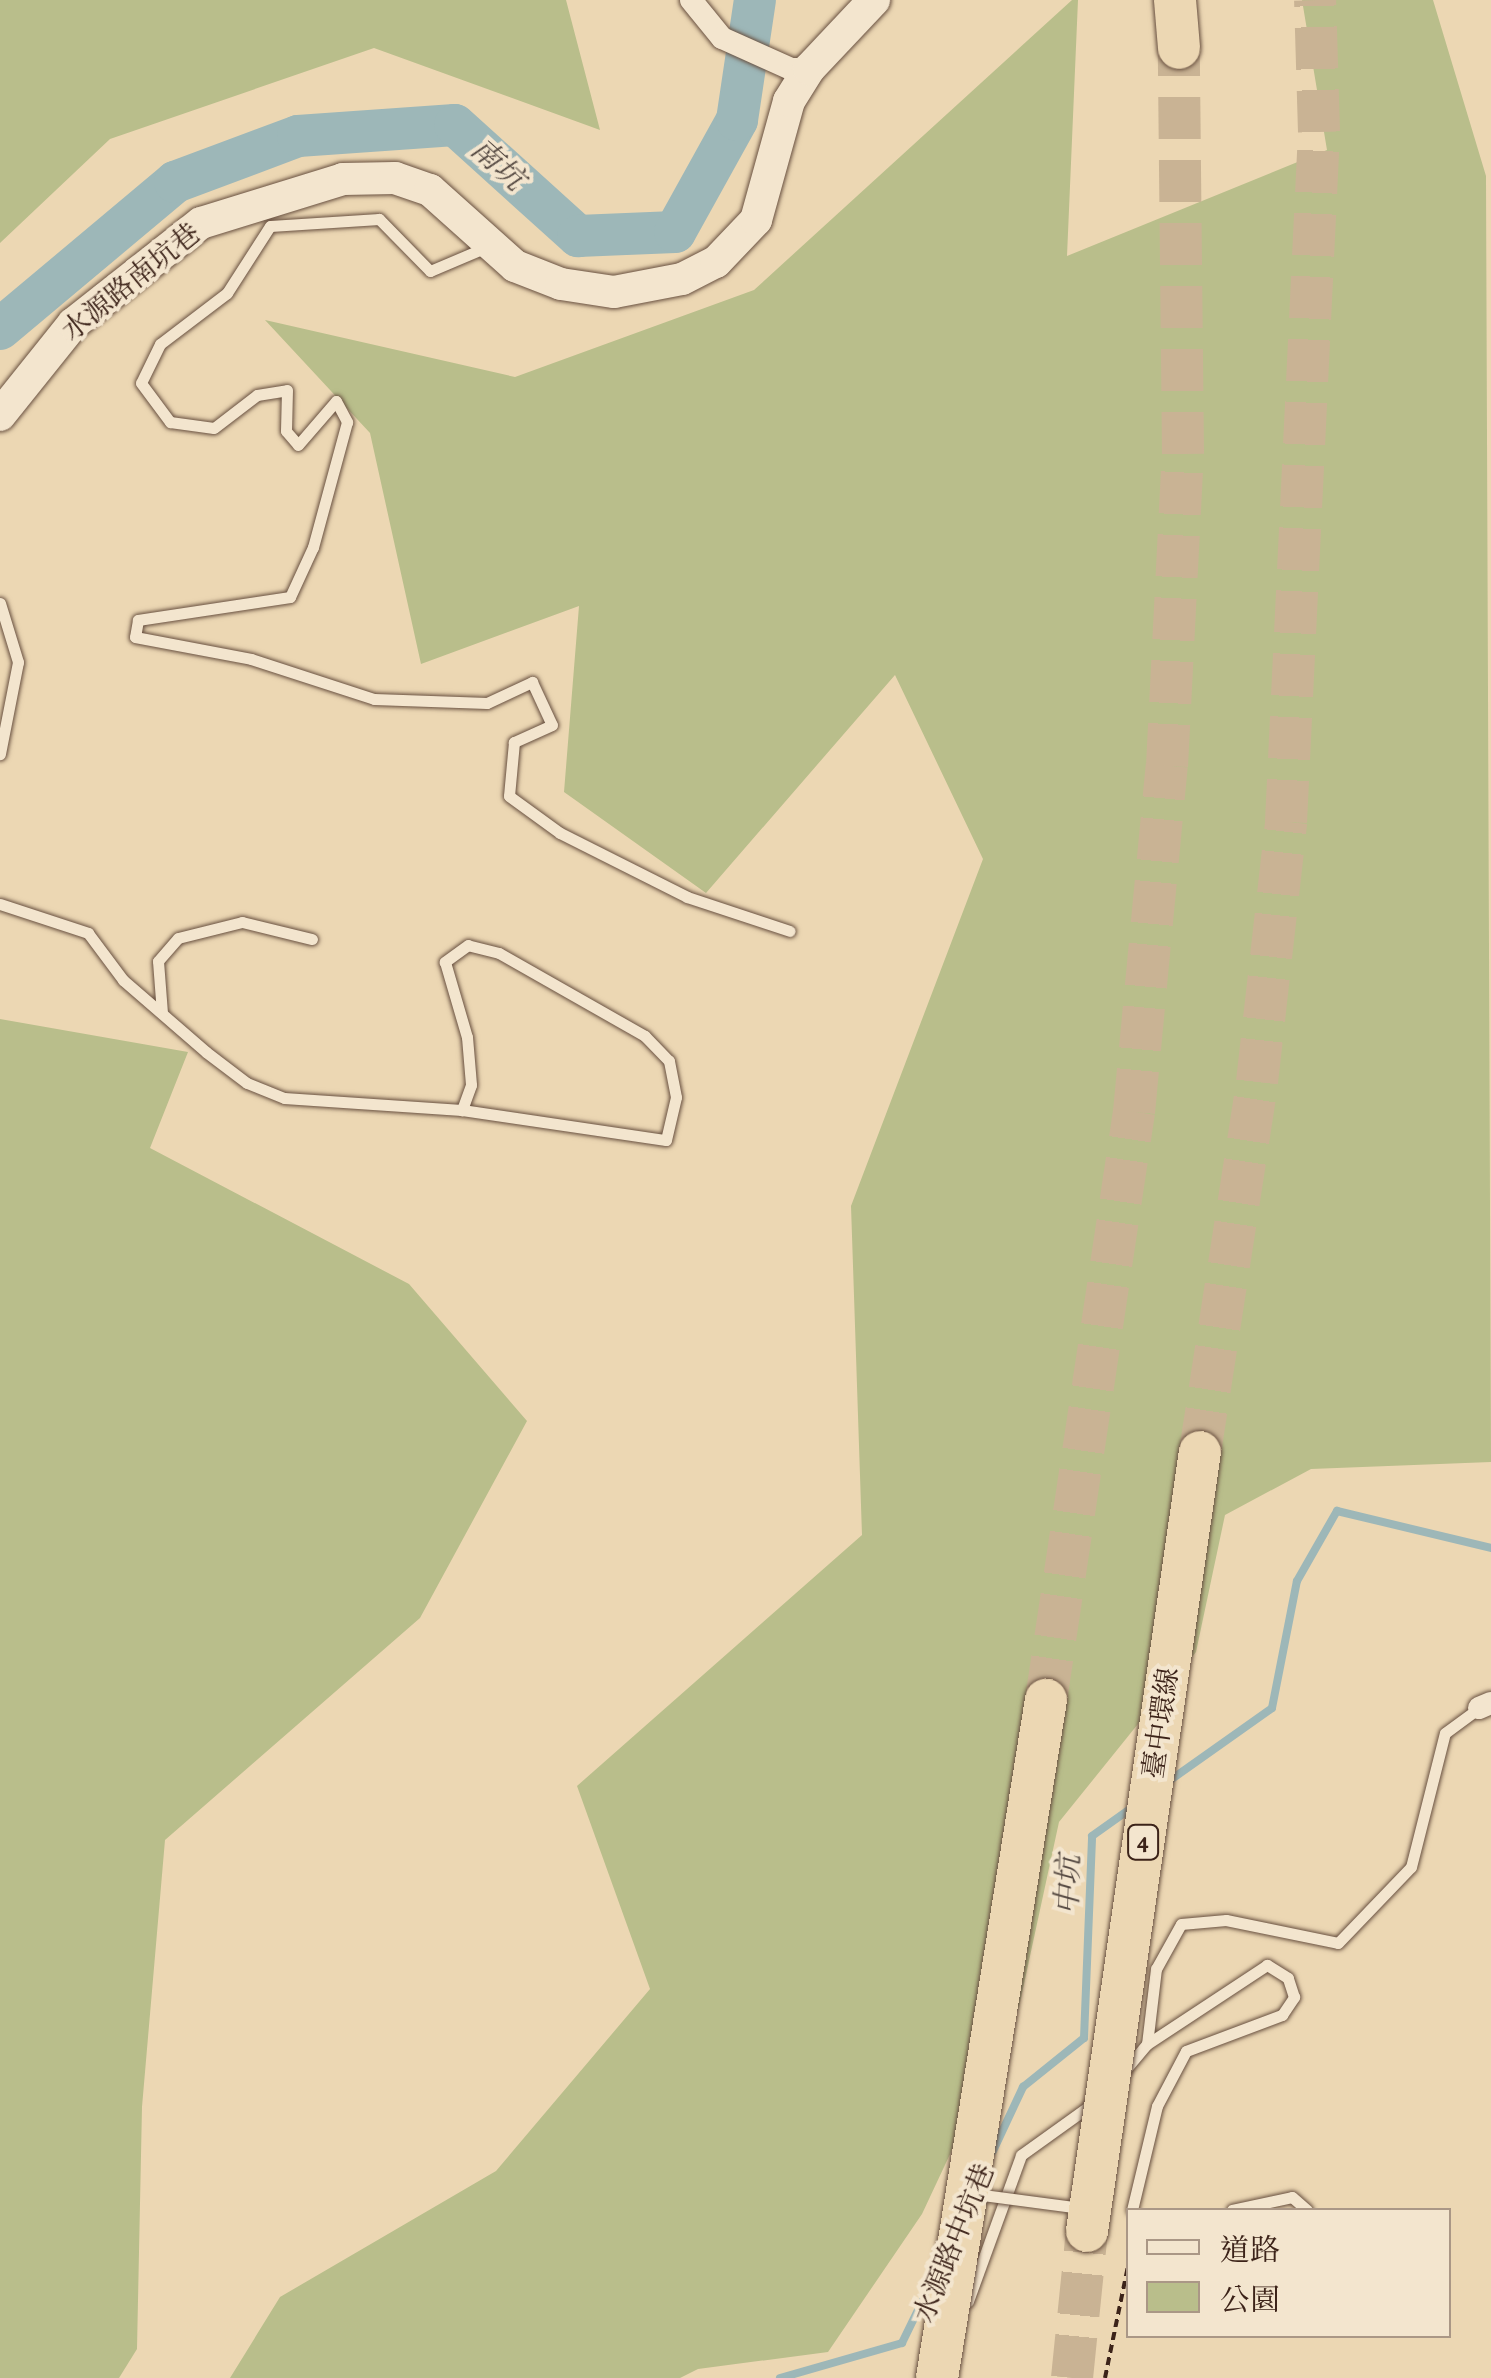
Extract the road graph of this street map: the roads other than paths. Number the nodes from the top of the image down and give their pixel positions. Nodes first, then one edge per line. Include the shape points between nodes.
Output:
1 (691, 0) edge
2 (874, 0) edge
3 (1175, 0) edge
4 (1178, 48) tunnel mouth
5 (800, 69) junction
6 (493, 245) junction
7 (0, 415) edge
8 (0, 602) edge
9 (0, 754) edge
10 (0, 904) edge
11 (790, 931) dead end
12 (312, 939) dead end
13 (162, 1013) junction
14 (462, 1110) junction
15 (1200, 1452) tunnel mouth
16 (1046, 1700) tunnel mouth
17 (1485, 1705) edge
18 (1147, 2044) junction
19 (967, 2193) junction
20 (1132, 2208) edge
21 (1241, 2208) edge
22 (1306, 2208) edge
23 (1088, 2220) joint
24 (918, 2378) edge
25 (937, 2378) edge

1 - 5 street via 722,38
2 - 5 street, 水源路南坑巷
3 - 4 highway
5 - 6 street, 水源路南坑巷 via 756,220 716,262 652,290 614,292 530,272
6 - 7 street, 水源路南坑巷 via 430,190 395,178 343,178 280,195 201,223 73,324
6 - 11 lane via 430,272 380,219 270,226 227,293 160,344 141,382 170,422 214,428 258,395 288,390 286,431 298,445 336,401 347,422 312,548 290,597 138,620 135,637 252,659 374,699 487,703 532,682 552,725 514,742 509,796 560,833 687,897
8 - 9 lane via 18,662
10 - 13 lane via 88,933 123,980
12 - 13 lane via 242,922 178,938 158,961
13 - 14 lane via 246,1083 284,1098
14 - 14 lane via 666,1140 676,1097 669,1061 646,1036 499,953 468,945 445,962 472,1085
15 - 23 highway, 臺中環線 / 4, bridge
16 - 19 highway, bridge
17 - 18 lane via 1445,1733 1411,1867 1338,1943 1226,1920 1181,1924 1156,1969
18 - 20 lane, 水源路中坑巷 via 1267,1965 1288,1978 1294,1997 1282,2015 1186,2051 1157,2106
18 - 24 lane, 水源路中坑巷 via 1100,2098 1021,2155 957,2331
19 - 23 lane, bridge
19 - 25 highway, bridge
21 - 22 lane via 1292,2197

